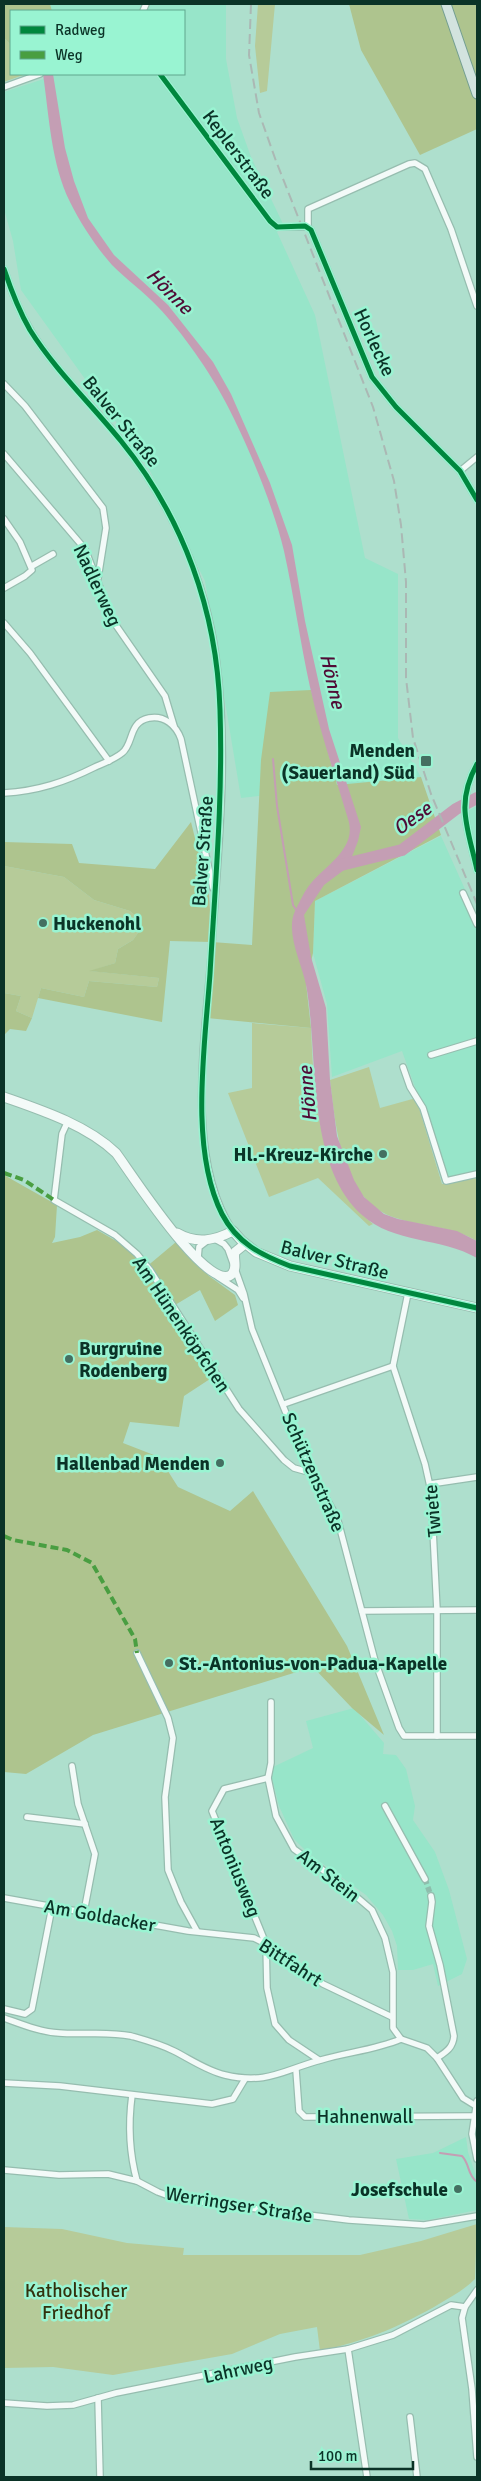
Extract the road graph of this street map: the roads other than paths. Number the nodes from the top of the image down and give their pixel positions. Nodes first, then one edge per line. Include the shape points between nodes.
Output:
1 (446, 4) edge
2 (36, 75) edge
3 (161, 75) edge
4 (4, 87) edge
5 (477, 94) edge
6 (308, 227) junction
7 (4, 269) edge
8 (10, 288) junction
9 (4, 292) edge
10 (477, 306) edge
11 (4, 384) edge
12 (4, 454) edge
13 (477, 457) edge
14 (460, 471) junction
15 (477, 500) edge
16 (4, 519) edge
17 (53, 554) dead end
18 (32, 566) junction
19 (98, 580) junction
20 (4, 588) edge
21 (4, 623) edge
22 (174, 726) junction
23 (109, 761) junction
24 (477, 764) edge
25 (4, 793) edge
26 (477, 870) edge
27 (463, 893) dead end
28 (214, 895) junction
29 (477, 924) edge
30 (477, 1041) edge
31 (431, 1055) dead end
32 (403, 1067) dead end
33 (4, 1097) edge
34 (67, 1122) junction
35 (477, 1174) edge
36 (170, 1229) junction
37 (233, 1231) junction
38 (211, 1240) junction
39 (245, 1244) junction
40 (199, 1261) junction
41 (236, 1266) junction
42 (215, 1274) junction
43 (408, 1293) junction
44 (245, 1302) junction
45 (477, 1308) edge
46 (393, 1366) junction
47 (284, 1404) junction
48 (312, 1473) junction
49 (477, 1477) edge
50 (430, 1484) junction
51 (437, 1610) junction
52 (477, 1610) edge
53 (362, 1611) junction
54 (138, 1653) dead end
55 (271, 1702) dead end
56 (437, 1736) junction
57 (477, 1736) edge
58 (72, 1766) dead end
59 (268, 1778) junction
60 (385, 1806) dead end
61 (27, 1817) dead end
62 (85, 1824) junction
63 (425, 1878) tunnel mouth
64 (431, 1896) tunnel mouth
65 (4, 1898) edge
66 (52, 1907) junction
67 (84, 1912) junction
68 (197, 1931) junction
69 (266, 1944) junction
70 (4, 2009) edge
71 (392, 2017) junction
72 (4, 2018) edge
73 (401, 2039) junction
74 (437, 2058) junction
75 (319, 2060) junction
76 (296, 2070) junction
77 (245, 2079) junction
78 (4, 2083) edge
79 (132, 2095) junction
80 (477, 2104) edge
81 (474, 2116) junction
82 (477, 2159) edge
83 (4, 2170) edge
84 (137, 2181) junction
85 (477, 2216) edge
86 (477, 2290) edge
87 (465, 2307) junction
88 (348, 2349) junction
89 (98, 2398) junction
90 (4, 2403) edge
91 (410, 2417) dead end
92 (477, 2458) edge
93 (100, 2477) edge
94 (367, 2477) edge
95 (417, 2477) edge

1 - 5 main road
2 - 4 street
3 - 6 street, Keplerstraße via 270,221 277,227
6 - 10 street via 308,208 409,164 419,164 425,169 451,229
6 - 14 street, Horlecke via 372,377 391,402
7 - 8 street, Balver Straße
8 - 9 street
8 - 28 street, Balver Straße via 39,343 148,476 172,519 200,585 211,624 220,701 221,786
11 - 19 street via 25,406 103,508 106,528
12 - 19 street, Nadlerweg via 78,539
13 - 14 street
14 - 15 street, Horlecke
16 - 18 street
17 - 18 street
18 - 20 street via 30,573
19 - 22 street, Nadlerweg via 113,621 165,696
21 - 23 street via 30,653
22 - 23 street via 162,719 144,720 131,733 125,750
22 - 28 street, Nadlerweg via 180,739
23 - 25 street via 55,785
24 - 26 street via 467,784 464,802
27 - 29 street
28 - 37 street, Balver Straße via 202,1120 212,1187
30 - 31 street
32 - 35 street via 423,1108 446,1181
33 - 34 street
34 - 36 street via 116,1153
34 - 48 street, Am Hünenköpfchen via 62,1134 54,1200 115,1235 137,1254 239,1409 294,1468
36 - 38 street via 192,1240
36 - 40 street
37 - 38 street
37 - 39 street, Balver Straße
38 - 40 street via 198,1249
38 - 41 street, Schützenstraße via 227,1246
39 - 41 street via 235,1252
39 - 43 street, Balver Straße via 290,1266
40 - 42 street
41 - 42 street via 228,1276
41 - 44 street, Schützenstraße
42 - 44 street via 238,1290
43 - 45 street, Balver Straße
43 - 46 street, Twiete
44 - 47 street, Schützenstraße via 252,1329
46 - 47 street
46 - 50 street, Twiete
47 - 48 street, Schützenstraße
48 - 53 street, Schützenstraße via 337,1517
49 - 50 street
50 - 51 street, Twiete
51 - 52 street
51 - 53 street
51 - 56 street, Twiete
53 - 56 street, Schützenstraße via 393,1715 404,1736
54 - 68 street via 168,1718 173,1738 165,1797 168,1870 180,1902
55 - 59 street, Am Stein
56 - 57 street
58 - 62 street
59 - 69 street, Antoniusweg via 224,1789 212,1811
59 - 71 street, Am Stein via 276,1816 294,1849 372,1910 385,1938 393,1972
60 - 63 street
61 - 62 street
62 - 67 street via 95,1854
64 - 74 street via 429,1926 454,2036 454,2043
65 - 66 street, Am Goldacker
66 - 67 street, Am Goldacker
66 - 70 street via 32,2009 26,2014
67 - 68 street, Am Goldacker
68 - 69 street, Bittfahrt via 254,1938
69 - 71 street, Bittfahrt via 323,1984
69 - 75 street, Antoniusweg via 267,1988 275,2024 289,2040
71 - 73 street via 393,2028
72 - 77 street via 58,2033 104,2033 131,2037 172,2050 216,2072
73 - 74 street via 422,2045
73 - 75 street via 384,2046
74 - 80 street via 463,2098
75 - 76 street
76 - 77 street via 262,2079
76 - 81 street, Hahnenwall via 300,2113 305,2117
77 - 79 street via 233,2099 220,2104
78 - 79 street
79 - 84 street via 128,2132
80 - 81 street
81 - 82 street via 472,2134
83 - 84 street, Werringser Straße via 59,2175 108,2174
84 - 85 street, Werringser Straße via 177,2198 349,2220 424,2226
86 - 87 street
87 - 88 street, Lahrweg via 451,2305 393,2335
87 - 92 street via 462,2318
88 - 89 street, Lahrweg
88 - 94 street
89 - 90 street, Lahrweg via 64,2406
89 - 93 street
91 - 95 street

